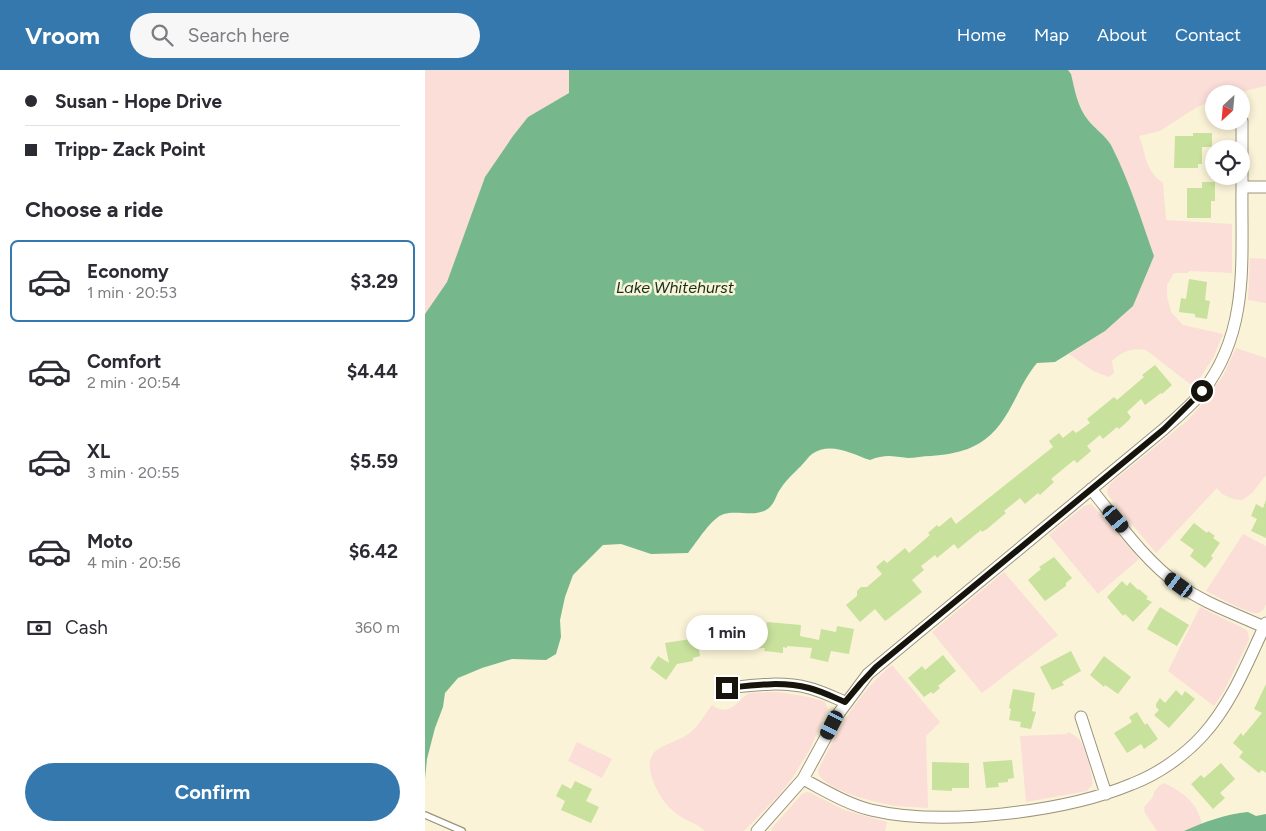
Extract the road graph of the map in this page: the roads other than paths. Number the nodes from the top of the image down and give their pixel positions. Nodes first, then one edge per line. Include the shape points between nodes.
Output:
1 (1242, 130) edge
2 (1242, 187) junction
3 (1266, 187) edge
4 (1091, 489) junction
5 (1265, 625) edge
6 (727, 688) dead end
7 (845, 702) junction
8 (1081, 717) dead end
9 (803, 779) junction
10 (1106, 794) junction
11 (425, 815) edge
12 (462, 831) edge
13 (757, 831) edge

1 - 2 street
2 - 3 street
2 - 4 street via 1240,299 1233,334 1220,365 1192,403
4 - 5 street via 1170,579 1194,594
4 - 7 street via 876,667
5 - 10 street via 1228,700 1202,736 1159,770
6 - 7 street via 787,684 818,691
7 - 9 street
8 - 10 street
9 - 10 street via 871,810 927,817 1016,812
9 - 13 street
11 - 12 lane

